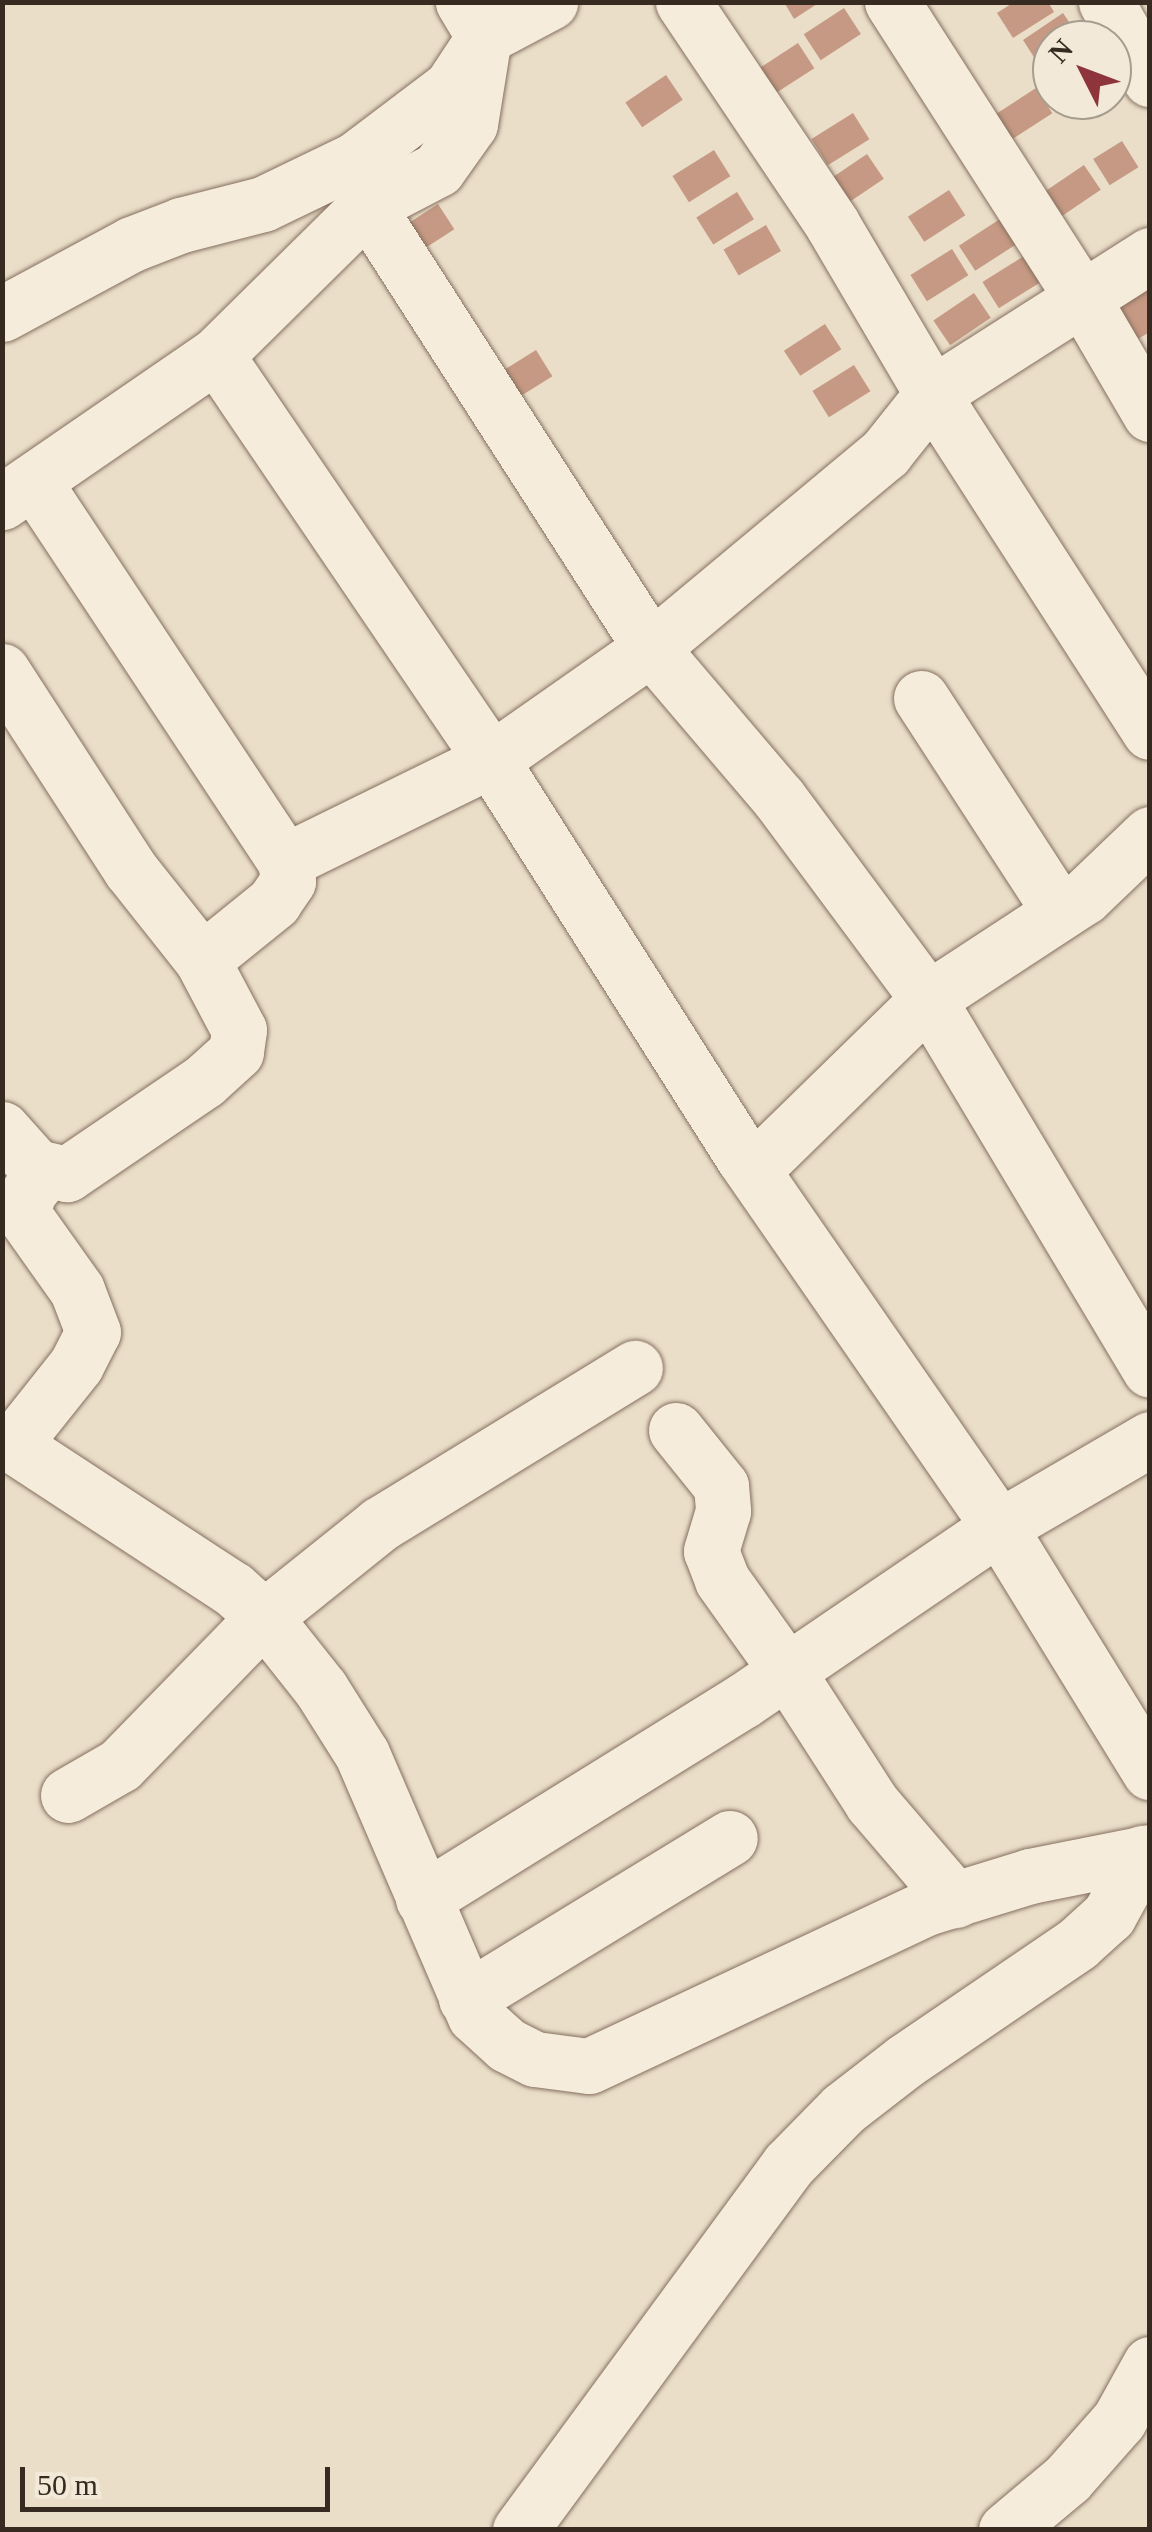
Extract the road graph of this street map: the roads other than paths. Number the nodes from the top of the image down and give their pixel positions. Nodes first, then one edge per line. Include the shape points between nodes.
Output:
1 (550, 2) edge
2 (683, 2) edge
3 (892, 2) edge
4 (1106, 2) edge
5 (473, 20) edge
6 (1150, 79) edge
7 (366, 206) junction
8 (1150, 255) edge
9 (1084, 301) junction
10 (6, 310) edge
11 (216, 355) junction
12 (932, 394) junction
13 (1150, 414) edge
14 (18, 492) edge
15 (651, 648) junction
16 (2, 672) edge
17 (921, 698) dead end
18 (1150, 732) edge
19 (491, 760) junction
20 (1150, 834) edge
21 (285, 861) junction
22 (1060, 912) junction
23 (202, 960) junction
24 (928, 998) junction
25 (2, 1129) edge
26 (46, 1170) junction
27 (752, 1170) junction
28 (634, 1368) dead end
29 (1150, 1370) edge
30 (676, 1430) dead end
31 (1150, 1439) edge
32 (8, 1440) edge
33 (999, 1527) junction
34 (264, 1617) junction
35 (788, 1670) junction
36 (1150, 1772) edge
37 (68, 1795) dead end
38 (730, 1838) dead end
39 (1146, 1853) edge
40 (422, 1899) junction
41 (955, 1900) junction
42 (466, 1999) junction
43 (1150, 2364) edge
44 (520, 2530) edge
45 (1006, 2530) edge

1 - 5 street
2 - 12 street via 832,224
3 - 9 street
4 - 6 street
5 - 7 street via 470,124 438,169
5 - 10 street via 450,87 356,159 263,204 132,244
7 - 11 street
7 - 15 street
8 - 9 street
9 - 12 street
9 - 13 street
11 - 14 street
11 - 19 street
12 - 15 street via 885,452
12 - 18 street
14 - 21 street
15 - 19 street
15 - 24 street via 778,797
16 - 23 street via 130,869
17 - 22 street
19 - 21 street
19 - 27 street
20 - 22 street
21 - 23 street via 288,881 274,902
22 - 24 street
23 - 26 street via 239,1030 236,1052 90,1162 67,1174
24 - 27 street
24 - 29 street
25 - 26 street
26 - 32 street via 28,1192 23,1214 77,1290 92,1332 76,1365
27 - 33 street
28 - 34 street via 380,1524
30 - 35 street via 720,1486 714,1566
31 - 33 street
32 - 34 street via 233,1589
33 - 35 street
33 - 36 street
34 - 37 street via 120,1765
34 - 40 street via 362,1754
35 - 40 street
35 - 41 street via 872,1803
38 - 42 street
39 - 41 street via 1030,1876
39 - 44 street via 1109,1915 1077,1944 874,2085 788,2164
40 - 42 street
41 - 42 street via 589,2066 535,2060 475,2016
43 - 45 street via 1119,2420 1067,2478

